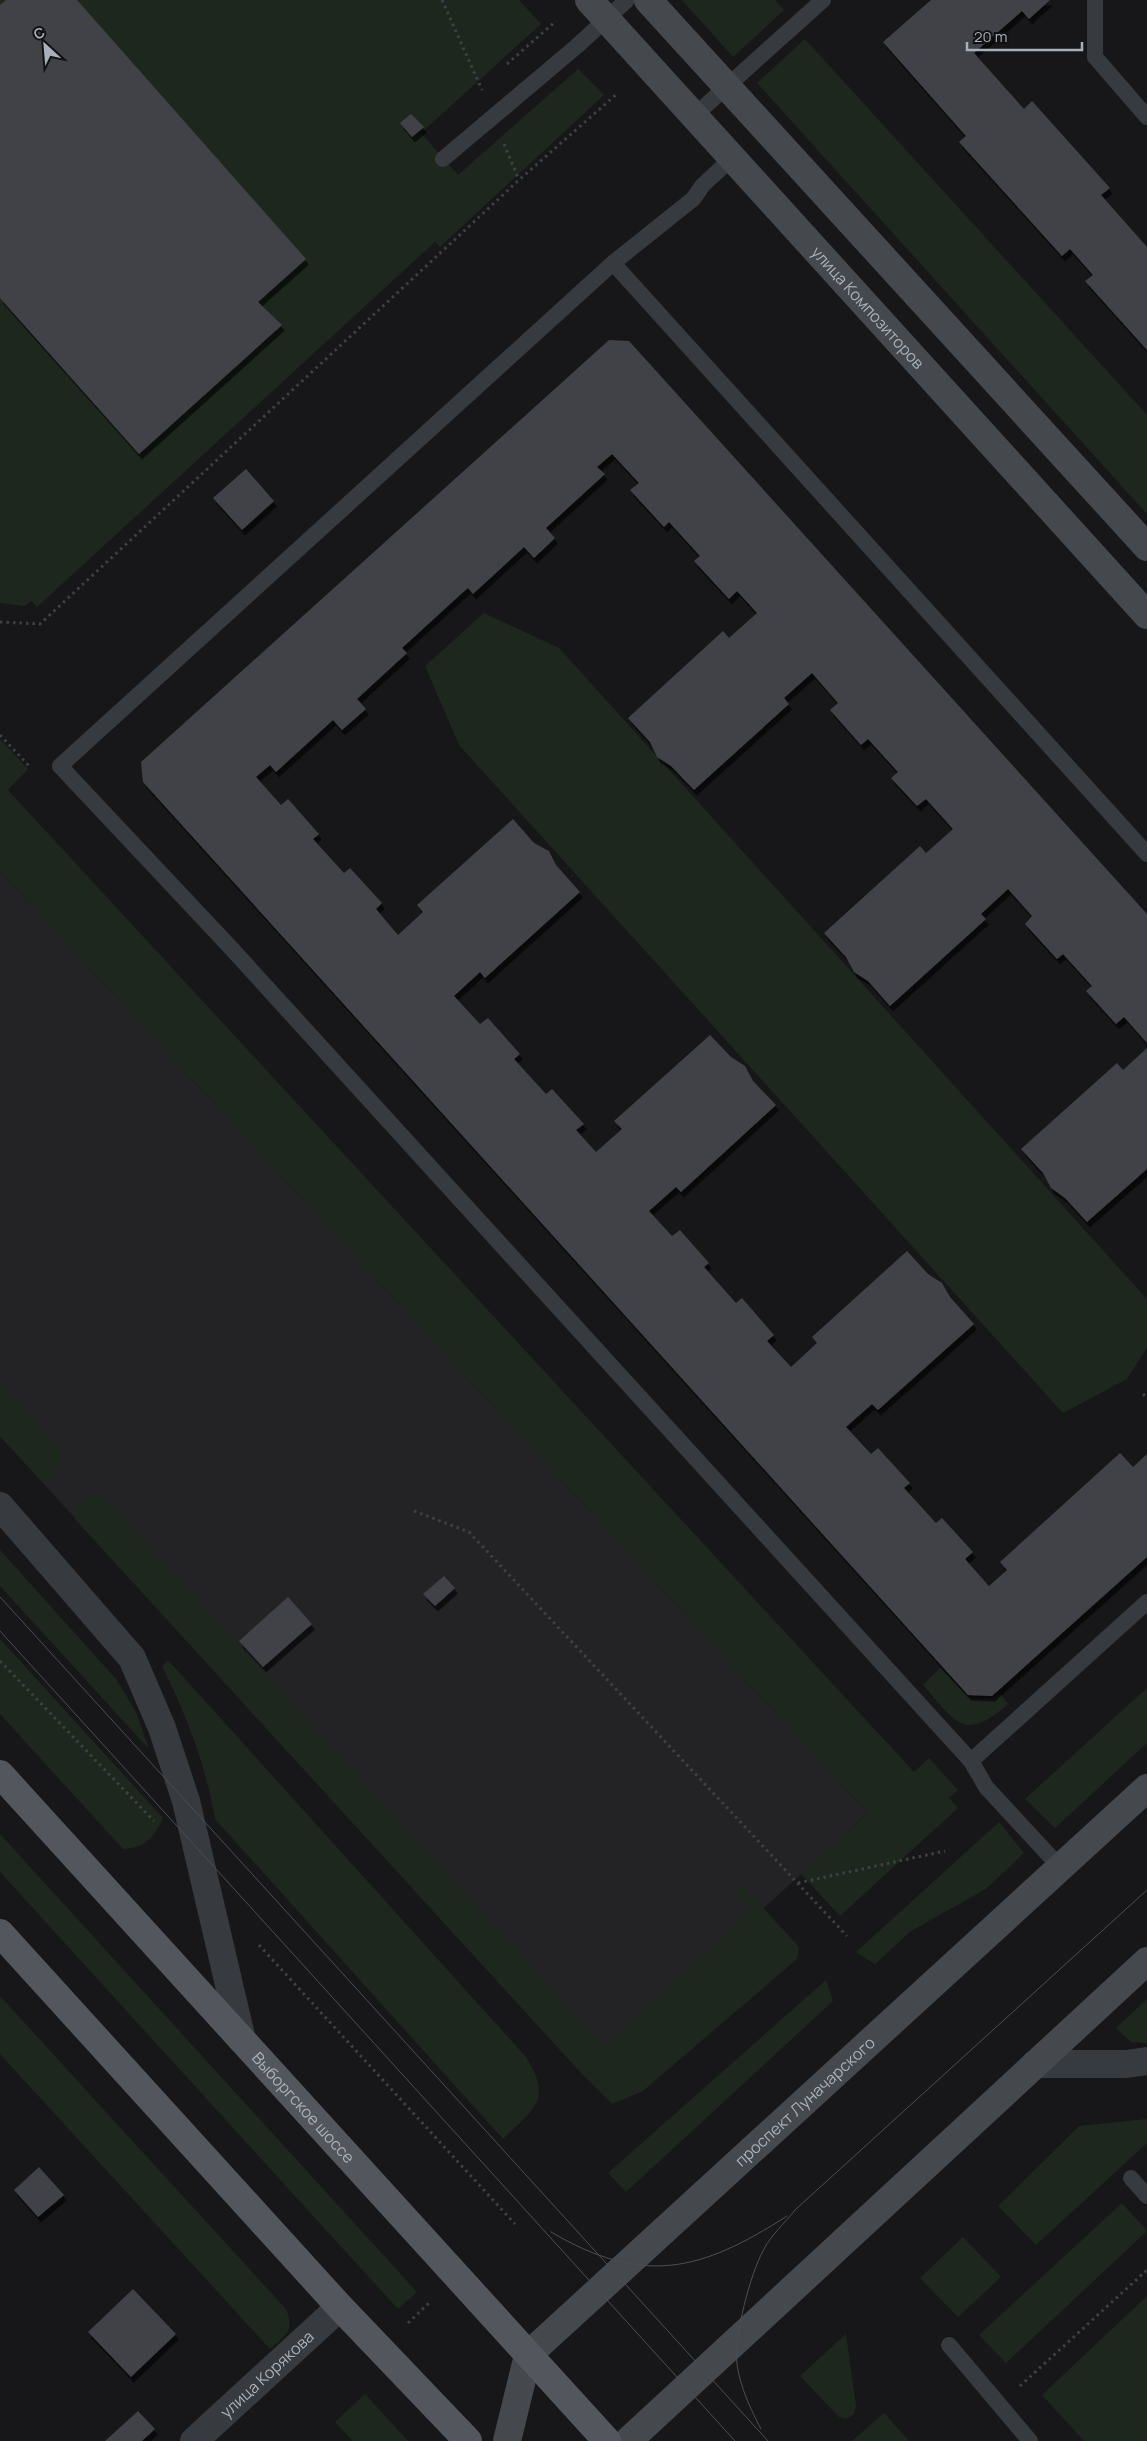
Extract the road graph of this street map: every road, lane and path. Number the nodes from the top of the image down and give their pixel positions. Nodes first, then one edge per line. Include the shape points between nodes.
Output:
1 (627, 0) edge
2 (648, 0) edge
3 (823, 0) edge
4 (1095, 0) edge
5 (598, 9) edge
6 (726, 86) junction
7 (618, 93) dead end
8 (694, 116) junction
9 (1147, 117) edge
10 (732, 158) junction
11 (443, 159) dead end
12 (613, 263) junction
13 (1147, 547) edge
14 (1147, 615) edge
15 (0, 622) edge
16 (0, 735) edge
17 (60, 766) junction
18 (1147, 854) edge
19 (1143, 1394) dead end
20 (1147, 1398) edge
21 (0, 1506) edge
22 (414, 1511) dead end
23 (1147, 1602) edge
24 (0, 1661) edge
25 (971, 1761) junction
26 (0, 1774) edge
27 (1147, 1788) edge
28 (159, 1826) dead end
29 (945, 1851) dead end
30 (1060, 1867) junction
31 (797, 1883) junction
32 (0, 1933) edge
33 (848, 1936) dead end
34 (259, 1945) dead end
35 (1147, 1961) edge
36 (242, 2040) junction
37 (1147, 2061) edge
38 (1035, 2064) junction
39 (1131, 2178) dead end
40 (1147, 2196) edge
41 (515, 2224) dead end
42 (1147, 2270) edge
43 (429, 2303) dead end
44 (340, 2307) junction
45 (408, 2323) dead end
46 (950, 2345) dead end
47 (528, 2354) junction
48 (1000, 2404) junction
49 (194, 2441) edge
50 (468, 2441) edge
51 (507, 2441) edge
52 (607, 2441) edge
53 (628, 2441) edge
54 (1030, 2441) edge

1 - 5 lane
2 - 6 main road
3 - 6 lane
4 - 9 lane via 1095,57
5 - 8 main road, улица Композиторов
5 - 11 lane via 577,46
6 - 8 lane
6 - 13 main road
7 - 15 path via 519,180 40,624
8 - 10 main road, улица Композиторов
10 - 12 lane via 693,199
10 - 14 main road, улица Композиторов
12 - 17 lane
12 - 18 lane
16 - 17 path via 33,770
17 - 25 lane via 238,956
19 - 20 path
21 - 36 street via 132,1658 162,1728 186,1801
22 - 31 path via 469,1532
23 - 25 lane
24 - 28 path
25 - 30 lane via 986,1787
26 - 36 main road, Выборгское шоссе
27 - 30 main road, проспект Луначарского
29 - 31 path
30 - 47 main road, проспект Луначарского
31 - 33 path
32 - 44 main road
34 - 41 path
35 - 38 main road
36 - 47 main road, Выборгское шоссе
37 - 38 street
38 - 53 main road
39 - 40 lane
42 - 48 path
43 - 45 path
44 - 49 street, улица Корякова
44 - 50 main road
46 - 48 lane
47 - 51 main road
47 - 52 main road, Выборгское шоссе
48 - 54 lane

